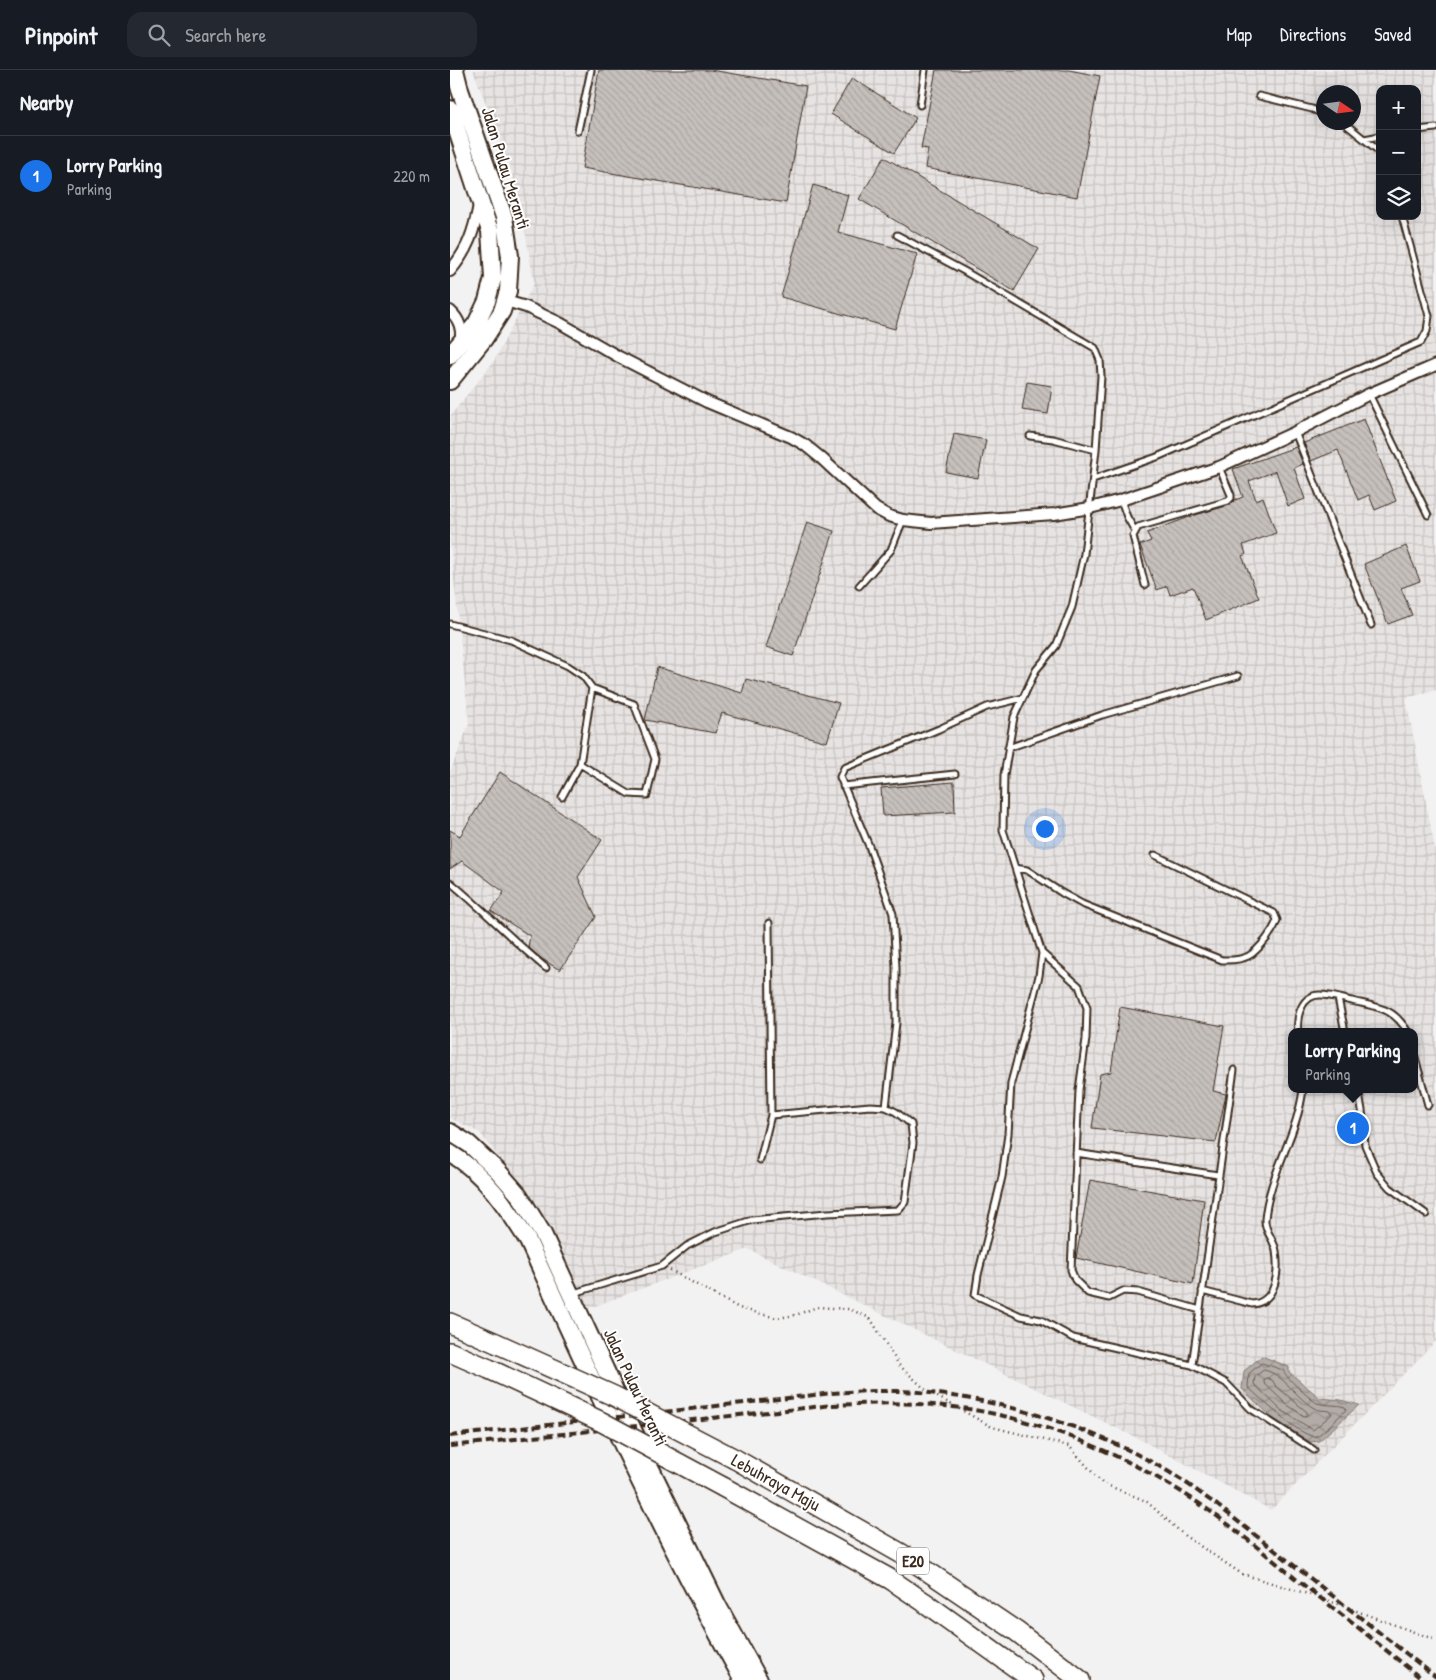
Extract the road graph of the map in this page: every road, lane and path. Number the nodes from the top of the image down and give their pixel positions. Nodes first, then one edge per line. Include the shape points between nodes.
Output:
1 (456, 70) edge
2 (591, 70) edge
3 (925, 70) edge
4 (1259, 96) dead end
5 (920, 105) dead end
6 (450, 109) edge
7 (1316, 111) edge
8 (1436, 128) edge
9 (1354, 130) edge
10 (1421, 130) edge
11 (578, 131) dead end
12 (1376, 136) edge
13 (1364, 138) junction
14 (1376, 148) edge
15 (480, 198) junction
16 (1403, 220) edge
17 (897, 235) dead end
18 (450, 271) edge
19 (506, 301) junction
20 (450, 311) edge
21 (456, 349) edge
22 (1436, 365) edge
23 (450, 381) edge
24 (1368, 394) junction
25 (1295, 432) junction
26 (1030, 436) dead end
27 (1096, 450) junction
28 (1219, 467) junction
29 (1093, 479) junction
30 (1121, 500) junction
31 (1090, 508) junction
32 (1428, 515) dead end
33 (903, 520) junction
34 (1134, 531) junction
35 (1145, 585) dead end
36 (859, 586) dead end
37 (450, 624) edge
38 (1372, 625) dead end
39 (1238, 676) dead end
40 (592, 688) junction
41 (1023, 698) junction
42 (1008, 748) junction
43 (580, 764) junction
44 (955, 774) dead end
45 (844, 786) junction
46 (562, 797) dead end
47 (1155, 855) dead end
48 (1015, 868) junction
49 (450, 882) edge
50 (769, 923) dead end
51 (1042, 953) junction
52 (546, 968) dead end
53 (1338, 998) junction
54 (1297, 1028) edge
55 (1345, 1028) edge
56 (1405, 1028) edge
57 (1418, 1069) edge
58 (1234, 1070) dead end
59 (1303, 1093) edge
60 (1359, 1093) edge
61 (1428, 1105) dead end
62 (886, 1107) junction
63 (771, 1114) junction
64 (450, 1132) edge
65 (450, 1152) edge
66 (1076, 1153) junction
67 (760, 1160) dead end
68 (1218, 1175) junction
69 (1426, 1214) dead end
70 (662, 1266) junction
71 (1202, 1291) junction
72 (571, 1294) junction
73 (1200, 1310) junction
74 (450, 1322) edge
75 (450, 1352) edge
76 (1192, 1365) junction
77 (1314, 1450) dead end
78 (1436, 1640) edge
79 (743, 1680) edge
80 (759, 1680) edge
81 (1032, 1680) edge
82 (1080, 1680) edge

1 - 19 main road, Jalan Pulau Meranti via 504,217 510,256
2 - 11 lane
3 - 5 lane
4 - 7 lane
6 - 15 main road, Jalan Pulau Meranti
8 - 10 lane
9 - 13 lane
12 - 13 lane
13 - 14 lane
15 - 18 street via 471,239
15 - 21 main road, Jalan Pulau Meranti via 490,231 493,278 476,324
16 - 29 lane via 1429,316 1421,342 1157,457
17 - 27 lane via 1095,348 1100,360
19 - 23 main road, Jalan Pulau Meranti via 484,339
19 - 33 street via 560,323 708,402 791,437 821,458 876,509
20 - 21 street via 462,330
22 - 24 street
24 - 25 street
24 - 32 lane
25 - 28 street
25 - 38 lane
26 - 27 lane
27 - 29 lane
28 - 30 street
28 - 34 lane via 1231,495 1228,501 1138,527
29 - 31 lane
30 - 31 street
30 - 34 lane
31 - 33 street via 1054,514 931,523
31 - 41 lane via 1072,607 1056,646 1036,670
33 - 36 lane via 891,550
34 - 35 lane
37 - 40 lane via 510,640 568,666 583,676
39 - 42 lane via 1102,715
40 - 43 lane
40 - 43 lane via 634,704 655,758 647,796 629,794
41 - 42 lane via 1014,717
41 - 45 lane via 987,707 844,768 840,777
42 - 48 lane via 1003,830
43 - 46 lane
44 - 45 lane
45 - 62 lane via 893,914 896,1023
47 - 48 lane via 1274,913 1278,920 1275,927 1255,952 1245,958 1222,960 1082,904 1028,870
48 - 51 lane
49 - 52 lane
50 - 63 lane
51 - 66 lane via 1079,986 1087,1008
51 - 76 lane via 1011,1083 1002,1177 975,1295 1021,1316 1041,1320 1073,1338
53 - 54 lane via 1320,994 1308,999 1300,1007
53 - 55 lane
53 - 56 lane via 1389,1011
57 - 61 lane
58 - 68 lane
59 - 71 lane via 1265,1219 1276,1250 1273,1290 1260,1304
60 - 69 lane via 1365,1145 1377,1173 1390,1188
62 - 63 lane
62 - 70 lane via 911,1124 913,1143 905,1202 898,1210 752,1220 715,1232 687,1246
63 - 67 lane
64 - 72 main road, Jalan Pulau Meranti via 469,1144 519,1195 543,1234
65 - 79 main road, Jalan Pulau Meranti via 487,1182 528,1241 647,1496 704,1612
66 - 68 lane
66 - 73 lane via 1071,1270 1075,1280 1088,1293 1109,1298 1123,1291 1138,1292
68 - 71 lane
70 - 72 lane
70 - 78 path via 739,1308 777,1318 817,1307 849,1309 870,1318 899,1365 927,1391 992,1427 1069,1446 1102,1483 1146,1501 1184,1536 1242,1574 1321,1598
71 - 73 lane
72 - 80 main road, Jalan Pulau Meranti via 652,1472 718,1606
73 - 76 lane
74 - 82 highway, Lebuhraya Maju / E20, bridge via 614,1396 735,1459 902,1554 1016,1631
75 - 81 highway, Lebuhraya Maju / E20, bridge via 602,1422 890,1580
76 - 77 lane via 1226,1383 1251,1409

